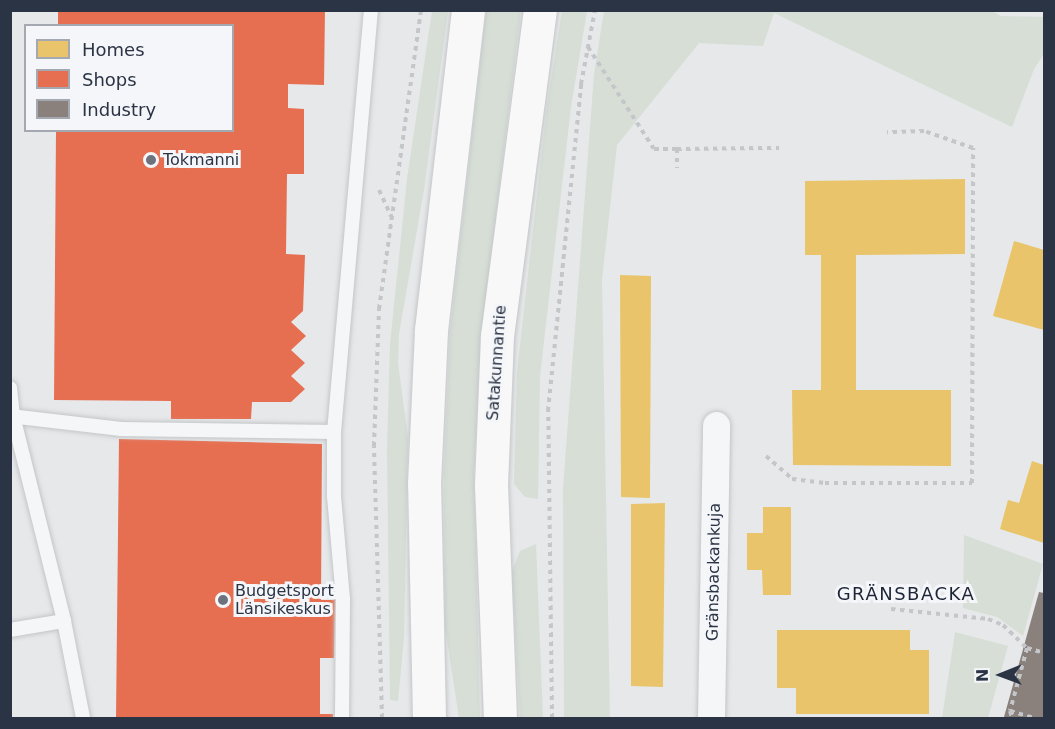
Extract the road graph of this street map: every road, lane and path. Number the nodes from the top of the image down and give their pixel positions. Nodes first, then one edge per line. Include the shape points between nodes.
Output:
1 (371, 10) edge
2 (421, 10) edge
3 (468, 10) edge
4 (540, 10) edge
5 (595, 10) edge
6 (588, 47) junction
7 (887, 132) dead end
8 (779, 148) dead end
9 (676, 149) junction
10 (677, 168) dead end
11 (10, 388) edge
12 (12, 416) edge
13 (716, 425) dead end
14 (334, 432) junction
15 (766, 456) dead end
16 (891, 609) dead end
17 (64, 621) junction
18 (10, 630) edge
19 (1028, 648) junction
20 (1044, 653) edge
21 (1010, 711) junction
22 (82, 718) edge
23 (342, 718) edge
24 (382, 718) edge
25 (429, 718) edge
26 (500, 718) edge
27 (552, 718) edge
28 (711, 718) edge
29 (1012, 718) edge
30 (1035, 718) edge

1 - 14 lane
2 - 24 path via 379,309 374,446
3 - 25 main road via 444,187 431,330 424,484
4 - 26 main road, Satakunnantie via 513,190 497,336 491,485
5 - 6 path
6 - 9 path via 654,149
6 - 27 path via 548,411
7 - 15 path via 924,131 973,148 972,483 825,483 792,479
8 - 9 path
9 - 10 path
11 - 12 lane
12 - 14 lane via 121,429
12 - 17 lane
13 - 28 street, Gränsbackankuja
14 - 23 lane via 334,497 343,599
16 - 19 path via 988,619 1003,625
17 - 18 lane
17 - 22 lane
19 - 20 path
19 - 21 path
21 - 29 path
21 - 30 path

